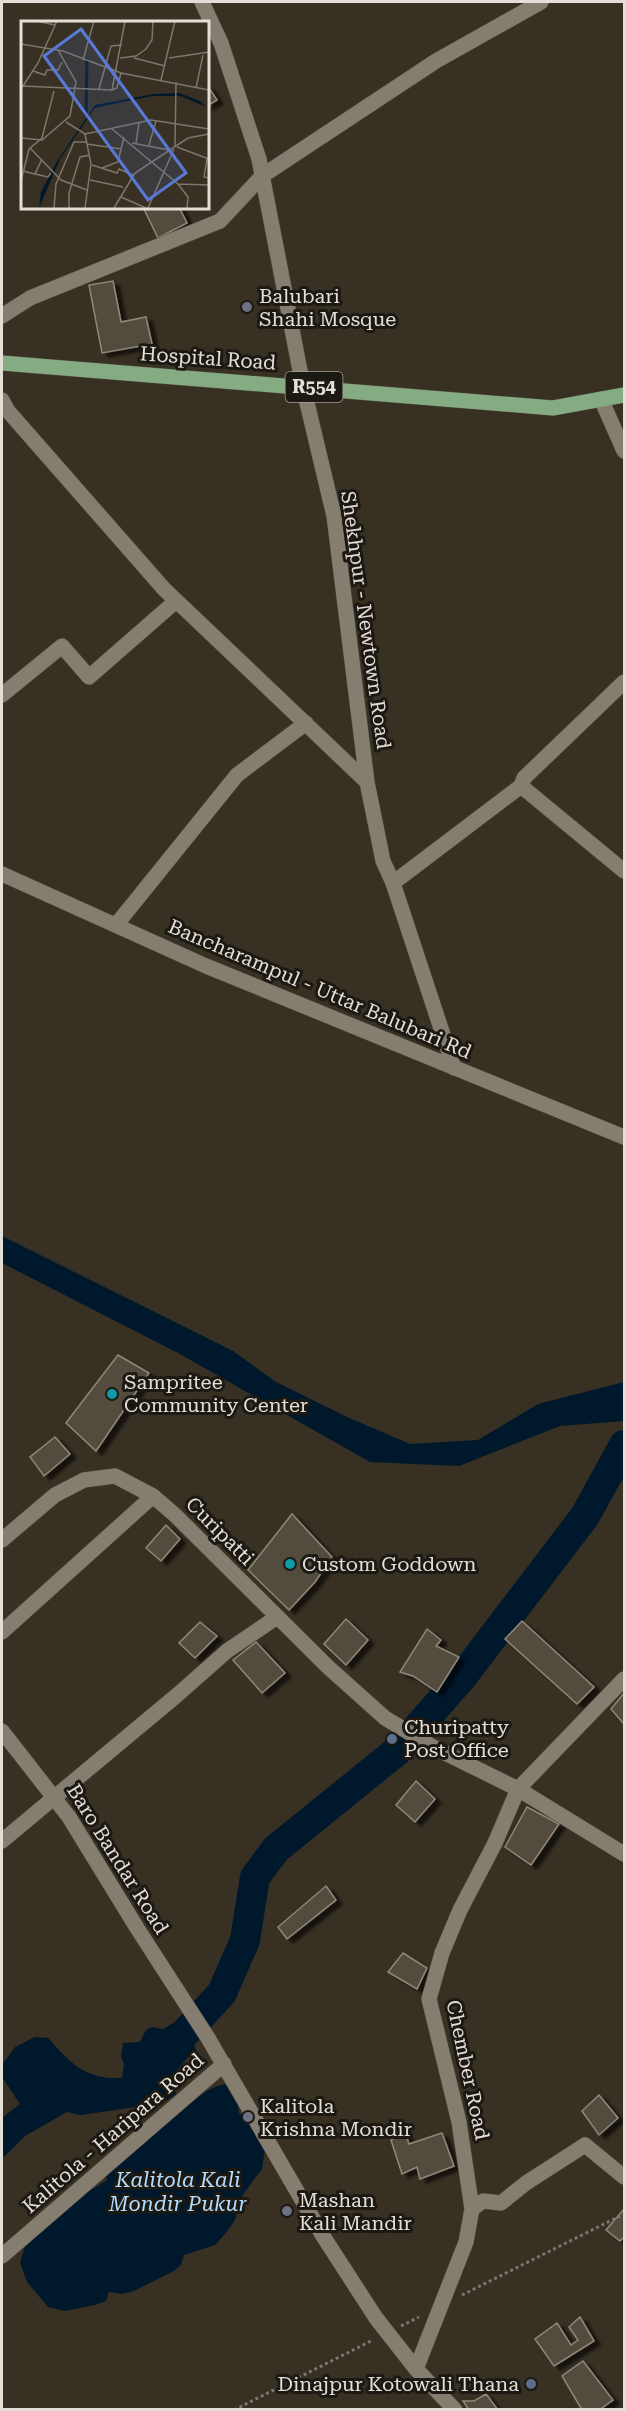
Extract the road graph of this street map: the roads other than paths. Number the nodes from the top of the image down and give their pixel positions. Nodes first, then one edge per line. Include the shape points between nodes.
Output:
1 (202, 2) edge
2 (541, 2) edge
3 (262, 176) junction
4 (2, 316) edge
5 (2, 363) edge
6 (303, 386) junction
7 (624, 395) edge
8 (601, 399) junction
9 (2, 400) edge
10 (624, 451) edge
11 (176, 601) junction
12 (624, 682) edge
13 (2, 695) edge
14 (306, 723) junction
15 (367, 782) junction
16 (521, 786) junction
17 (624, 871) edge
18 (2, 874) edge
19 (393, 883) junction
20 (116, 925) junction
21 (454, 1068) junction
22 (624, 1137) edge
23 (153, 1496) junction
24 (2, 1540) edge
25 (277, 1617) junction
26 (2, 1632) edge
27 (624, 1678) edge
28 (2, 1731) edge
29 (518, 1789) junction
30 (54, 1796) junction
31 (2, 1841) edge
32 (624, 1854) edge
33 (224, 2064) junction
34 (624, 2177) edge
35 (471, 2209) junction
36 (2, 2256) edge
37 (416, 2369) junction
38 (455, 2409) edge

1 - 3 street, Shekhpur - Newtown Road via 221,43
2 - 3 street via 436,61
3 - 4 street via 220,221 30,298
3 - 6 street, Shekhpur - Newtown Road
5 - 6 main road, Hospital Road / R554
6 - 8 main road, Hospital Road / R554 via 553,408
6 - 15 street, Shekhpur - Newtown Road via 334,516
7 - 8 main road, Hospital Road / R554
8 - 10 street
9 - 11 street via 15,420
11 - 13 street via 89,677 62,646
11 - 14 street
12 - 16 street via 524,778
14 - 15 street
14 - 20 street via 237,775
15 - 19 street, Shekhpur - Newtown Road via 383,861
16 - 17 street
16 - 19 street
18 - 20 street, Bancharampul - Uttar Balubari Rd
19 - 21 street, Shekhpur - Newtown Road
20 - 21 street, Bancharampul - Uttar Balubari Rd
21 - 22 street, Bancharampul - Uttar Balubari Rd
23 - 24 street, Curipatti via 115,1476 84,1480 55,1495
23 - 25 street, Curipatti
23 - 26 street
25 - 29 street, Curipatti via 385,1718
25 - 30 street via 227,1651
27 - 29 street
28 - 30 street, Baro Bandar Road
29 - 32 street, Curipatti
29 - 35 street, Chember Road via 460,1910 429,1999 459,2122
30 - 31 street
30 - 33 street, Baro Bandar Road
33 - 36 street, Kalitola - Haripara Road
33 - 37 street, Baro Bandar Road via 323,2236 376,2319
34 - 35 street via 585,2145 501,2203 483,2201
35 - 37 street, Chember Road via 466,2242
37 - 38 street, Baro Bandar Road

